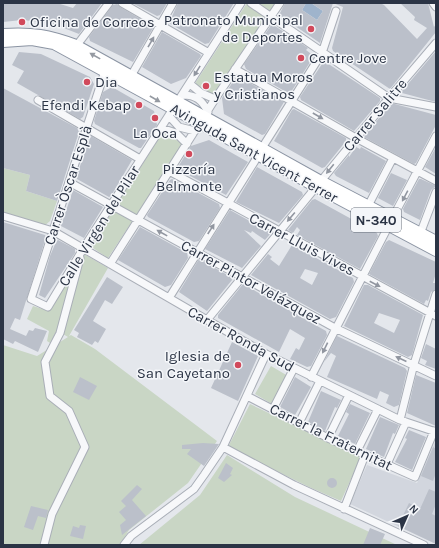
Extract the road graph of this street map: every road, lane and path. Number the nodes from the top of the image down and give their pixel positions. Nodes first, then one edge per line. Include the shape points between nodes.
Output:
1 (108, 3) edge
2 (122, 3) edge
3 (173, 3) edge
4 (241, 3) edge
5 (251, 3) edge
6 (280, 3) edge
7 (433, 3) edge
8 (436, 7) edge
9 (336, 11) dead end
10 (271, 16) junction
11 (161, 25) junction
12 (3, 34) edge
13 (3, 42) edge
14 (436, 43) edge
15 (74, 50) junction
16 (209, 53) junction
17 (322, 53) junction
18 (236, 69) junction
19 (105, 71) junction
20 (131, 76) junction
21 (190, 84) junction
22 (389, 98) junction
23 (215, 99) junction
24 (38, 100) dead end
25 (292, 101) junction
26 (176, 105) junction
27 (436, 107) edge
28 (202, 121) junction
29 (86, 128) junction
30 (161, 128) junction
31 (356, 138) junction
32 (436, 138) edge
33 (187, 144) junction
34 (260, 152) junction
35 (392, 158) junction
36 (140, 159) junction
37 (169, 171) junction
38 (418, 172) junction
39 (436, 181) edge
40 (69, 182) junction
41 (318, 184) junction
42 (436, 192) edge
43 (228, 204) junction
44 (112, 205) junction
45 (368, 206) junction
46 (3, 216) edge
47 (138, 219) junction
48 (390, 223) junction
49 (53, 231) junction
50 (279, 232) junction
51 (420, 234) junction
52 (436, 241) edge
53 (83, 249) junction
54 (436, 251) edge
55 (196, 252) junction
56 (110, 264) junction
57 (242, 276) junction
58 (362, 277) junction
59 (436, 294) edge
60 (169, 298) junction
61 (30, 300) joint
62 (433, 314) edge
63 (207, 320) junction
64 (335, 328) junction
65 (266, 354) junction
66 (414, 364) junction
67 (294, 368) junction
68 (436, 376) edge
69 (311, 377) junction
70 (320, 382) junction
71 (349, 395) junction
72 (247, 396) junction
73 (273, 409) junction
74 (378, 409) junction
75 (403, 421) junction
76 (299, 423) junction
77 (435, 432) edge
78 (328, 438) junction
79 (223, 447) junction
80 (357, 451) junction
81 (365, 455) junction
82 (387, 464) junction
83 (344, 509) junction
84 (44, 545) edge
85 (124, 545) edge
86 (424, 545) edge

1 - 15 street
2 - 11 street
3 - 11 street
4 - 16 street, Calle Virgen del Pilar
5 - 10 street
6 - 10 street, Calle Virgen del Pilar
7 - 8 street
9 - 17 street
10 - 17 street
10 - 18 street, Calle Virgen del Pilar
11 - 16 street
20 -> 11 street
12 - 15 highway, N-340 via 27,32 52,36
13 - 15 highway, N-340 via 32,40
14 - 22 street, Carrer Salitre
15 - 19 highway, Avinguda Sant Vicent Ferrer / N-340
20 -> 15 highway, Avinguda Sant Vicent Ferrer / N-340
16 -> 21 street, Calle Virgen del Pilar
17 - 22 street
17 - 25 street
18 - 23 street, Calle Virgen del Pilar
18 - 25 street
19 -> 26 highway, Avinguda Sant Vicent Ferrer / N-340
19 - 29 street, Carrer Òscar Esplà
20 - 26 highway, Avinguda Sant Vicent Ferrer / N-340
21 - 23 street via 201,94
21 - 26 street, Calle Virgen del Pilar
22 - 27 street
22 - 31 street, Carrer Salitre
23 - 28 street, Calle Virgen del Pilar
24 - 29 street
25 -> 31 street
25 - 34 street
26 - 28 highway, Avinguda Sant Vicent Ferrer / N-340
26 - 28 street via 190,95 198,98
26 - 30 street, Calle Virgen del Pilar
28 - 33 street, Calle Virgen del Pilar
28 - 34 highway, Avinguda Sant Vicent Ferrer / N-340
29 - 36 street
29 - 40 street, Carrer Òscar Esplà
30 - 33 street via 176,133
30 - 36 street, Calle Virgen del Pilar
31 - 35 street
31 -> 41 street, Carrer Salitre
32 - 38 street
33 - 37 street, Calle Virgen del Pilar
34 - 41 highway, Avinguda Sant Vicent Ferrer / N-340
34 - 43 street
35 - 38 street
35 - 45 street
36 - 44 street, Calle Virgen del Pilar
37 - 43 street, Carrer Lluis Vives
37 - 47 street, Calle Virgen del Pilar
38 - 39 street
38 -> 48 street
40 - 44 street, Carrer Pintor Velázquez
40 - 49 street, Carrer Òscar Esplà
41 - 45 highway, Avinguda Sant Vicent Ferrer / N-340
41 - 48 highway, Avinguda Sant Vicent Ferrer / N-340
41 -> 50 street, Carrer Salitre
42 - 51 street
43 - 50 street, Carrer Lluis Vives
55 -> 43 street
44 - 47 street, Carrer Pintor Velázquez
44 - 53 street, Calle Virgen del Pilar
45 - 48 highway, Avinguda Sant Vicent Ferrer / N-340
46 - 49 street, Carrer Ronda Sud
55 -> 47 street, Carrer Pintor Velázquez
47 - 56 street, Calle Virgen del Pilar
48 - 51 highway, Avinguda Sant Vicent Ferrer / N-340
48 - 54 highway, Avinguda Sant Vicent Ferrer / N-340
48 - 58 street
49 - 53 street, Carrer Ronda Sud
49 - 61 street, Carrer Òscar Esplà
50 - 57 street, Carrer Salitre
50 - 58 street, Carrer Lluis Vives
51 - 52 highway, Avinguda Sant Vicent Ferrer / N-340
53 - 56 street, Carrer Ronda Sud
53 - 61 street, Calle Virgen del Pilar via 48,308
53 - 84 street via 60,332 45,362 50,396 69,411 85,448 52,514
55 - 57 street, Carrer Pintor Velázquez
55 - 60 street
56 - 60 street, Carrer Ronda Sud
57 - 63 street, Carrer Salitre
57 - 64 street, Carrer Pintor Velázquez
58 -> 62 street, Carrer Lluis Vives
58 - 64 street
59 - 62 street
60 - 63 street, Carrer Ronda Sud
62 - 66 street
63 - 65 street, Carrer Ronda Sud
66 -> 64 street, Carrer Pintor Velázquez
64 -> 69 street
65 - 67 street, Carrer Ronda Sud
65 - 72 street
66 - 68 street, Carrer Pintor Velázquez
66 - 75 street
67 - 69 street, Carrer Ronda Sud
67 - 73 street
69 - 70 street, Carrer Ronda Sud
70 - 71 street, Carrer Ronda Sud
70 - 76 street
71 - 74 street, Carrer Ronda Sud
71 - 78 street
72 - 73 street, Carrer la Fraternitat
72 - 79 street
73 - 76 street, Carrer la Fraternitat
74 - 75 street, Carrer Ronda Sud
74 - 80 street
75 - 77 street, Carrer Ronda Sud
75 - 82 street
76 - 78 street, Carrer la Fraternitat
77 - 82 street, Carrer la Fraternitat via 416,477
78 - 80 street, Carrer la Fraternitat
79 - 83 street
79 - 85 street via 194,489 131,536
80 - 81 street, Carrer la Fraternitat
81 - 82 street, Carrer la Fraternitat
81 - 83 street
83 - 86 street

